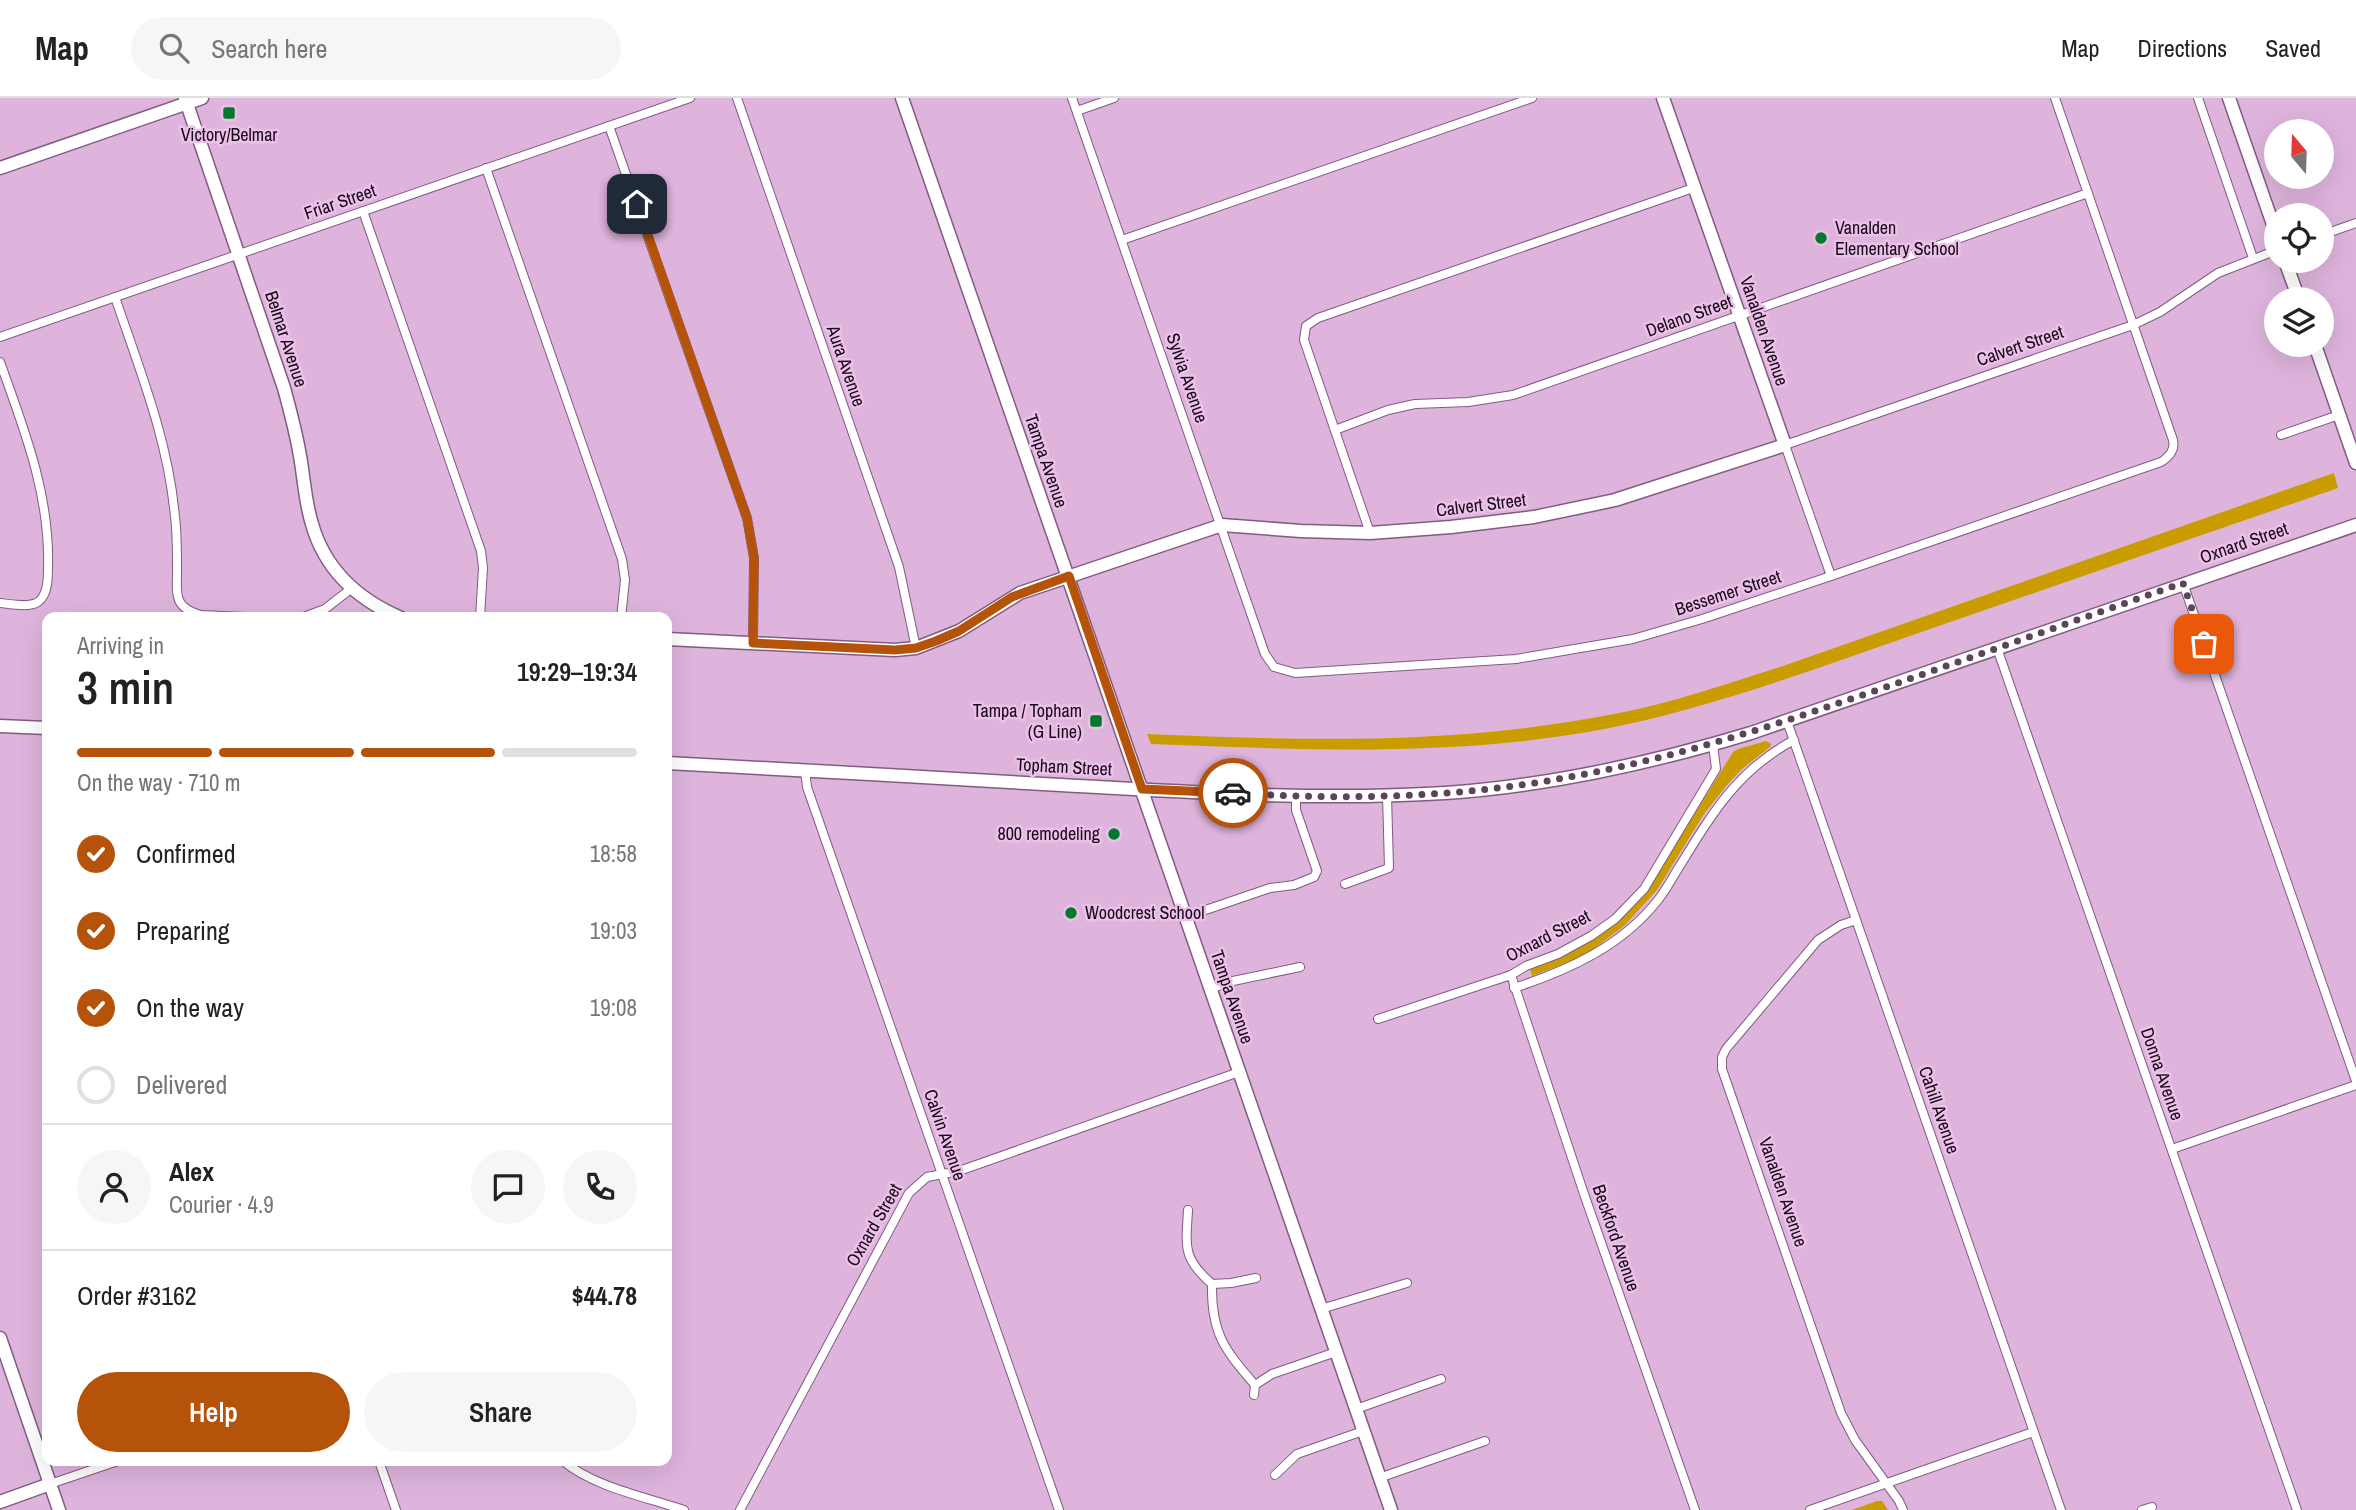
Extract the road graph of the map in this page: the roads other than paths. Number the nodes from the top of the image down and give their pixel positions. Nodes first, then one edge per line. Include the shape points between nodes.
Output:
1 (202, 98) edge
2 (690, 98) edge
3 (737, 98) edge
4 (902, 98) edge
5 (1072, 98) edge
6 (1114, 98) edge
7 (1532, 98) edge
8 (1663, 98) edge
9 (2055, 98) edge
10 (2198, 98) edge
11 (2229, 98) edge
12 (186, 101) edge
13 (1077, 111) junction
14 (610, 126) junction
15 (0, 168) edge
16 (486, 169) junction
17 (1696, 187) junction
18 (2088, 193) junction
19 (2266, 203) edge
20 (363, 211) junction
21 (2356, 223) edge
22 (2334, 230) edge
23 (1122, 240) junction
24 (238, 253) junction
25 (2264, 254) edge
26 (2253, 258) junction
27 (116, 297) junction
28 (1739, 315) junction
29 (2133, 325) junction
30 (0, 337) edge
31 (2319, 357) edge
32 (0, 362) edge
33 (2339, 415) junction
34 (1335, 430) junction
35 (2280, 435) dead end
36 (1785, 445) junction
37 (2355, 457) edge
38 (1222, 524) junction
39 (2356, 524) edge
40 (1370, 533) junction
41 (1069, 576) junction
42 (1832, 576) junction
43 (2183, 583) junction
44 (352, 588) junction
45 (0, 603) edge
46 (190, 612) edge
47 (317, 612) edge
48 (388, 612) edge
49 (480, 612) edge
50 (622, 612) edge
51 (672, 639) edge
52 (753, 643) junction
53 (916, 648) junction
54 (1997, 648) junction
55 (1274, 667) joint
56 (1787, 721) junction
57 (0, 726) edge
58 (42, 728) edge
59 (1794, 740) junction
60 (1713, 744) junction
61 (672, 763) edge
62 (806, 771) junction
63 (1142, 789) junction
64 (1387, 795) junction
65 (1296, 797) junction
66 (1345, 884) dead end
67 (1185, 917) junction
68 (1856, 920) junction
69 (1300, 967) dead end
70 (1511, 975) junction
71 (1514, 988) junction
72 (1210, 989) junction
73 (1378, 1019) dead end
74 (1239, 1072) junction
75 (2356, 1083) edge
76 (2172, 1149) junction
77 (941, 1173) junction
78 (1188, 1210) dead end
79 (1256, 1278) dead end
80 (1406, 1283) dead end
81 (1212, 1284) junction
82 (1321, 1309) junction
83 (0, 1338) edge
84 (1336, 1352) junction
85 (1441, 1379) dead end
86 (1356, 1409) junction
87 (1363, 1431) junction
88 (2033, 1432) junction
89 (1485, 1441) dead end
90 (42, 1461) edge
91 (44, 1466) edge
92 (102, 1466) edge
93 (381, 1466) edge
94 (569, 1466) edge
95 (1275, 1475) dead end
96 (1379, 1478) junction
97 (1886, 1483) junction
98 (50, 1484) junction
99 (0, 1502) edge
100 (2152, 1507) dead end
101 (60, 1510) edge
102 (396, 1510) edge
103 (684, 1510) edge
104 (740, 1510) edge
105 (1059, 1510) edge
106 (1391, 1510) edge
107 (1695, 1510) edge
108 (1810, 1510) edge
109 (1903, 1510) edge
110 (2061, 1510) edge
111 (2142, 1510) edge
112 (2297, 1510) edge

1 - 12 main road
2 - 14 street, Friar Street
3 - 53 street, Aura Avenue via 899,567
4 - 41 main road, Tampa Avenue
5 - 13 street, Sylvia Avenue
6 - 13 street
7 - 23 street
8 - 17 main road, Vanalden Avenue
9 - 18 street
10 - 26 street
11 - 19 main road
12 - 15 main road
12 - 24 main road, Belmar Avenue
13 - 23 street, Sylvia Avenue
14 - 16 street, Friar Street
14 - 52 street via 747,518 754,558
16 - 20 street, Friar Street
16 - 50 street via 622,559
17 - 28 main road, Vanalden Avenue
17 - 34 street via 1318,318 1307,326 1304,340
18 - 28 street, Delano Street
18 - 29 street
20 - 24 street, Friar Street
20 - 49 street via 481,551
21 - 22 street
23 - 38 street, Sylvia Avenue
24 - 27 street, Friar Street
24 - 44 main road, Belmar Avenue via 296,429 312,525 329,562
25 - 26 street, Calvert Street
26 - 29 street, Calvert Street via 2218,273
27 - 30 street, Friar Street
27 - 46 street via 171,472 177,534 175,589
28 - 34 street, Delano Street via 1513,395 1415,404
28 - 36 main road, Vanalden Avenue
29 - 36 street, Calvert Street
29 - 42 street, Bessemer Street via 2173,440 2172,452 2161,462
31 - 33 main road
32 - 45 street via 31,449 49,542 44,594 30,604
33 - 35 street
33 - 37 main road
34 - 40 street
36 - 40 main road, Calvert Street via 1615,500 1534,517
36 - 42 street, Vanalden Avenue
38 - 40 main road, Calvert Street
38 - 41 main road, Calvert Street
38 - 55 street, Sylvia Avenue via 1265,654
39 - 43 main road, Oxnard Street
41 - 53 main road, Calvert Street via 1012,597 959,631
41 - 63 main road, Tampa Avenue
42 - 55 street, Bessemer Street via 1633,639 1574,650 1516,659 1295,673
43 - 54 main road, Oxnard Street
43 - 75 street
44 - 47 street
44 - 48 main road
51 - 52 main road, Calvert Street
52 - 53 main road, Calvert Street
54 - 56 main road, Oxnard Street
54 - 76 street, Donna Avenue
56 - 59 street, Cahill Avenue
56 - 60 main road, Topham Street
57 - 58 main road
59 - 68 street, Cahill Avenue
59 - 71 street, Oxnard Street via 1775,750 1732,787 1659,900 1624,934 1589,958
60 - 64 main road, Topham Street via 1563,779
60 - 70 street, Oxnard Street via 1716,769 1644,889 1591,936
61 - 62 main road, Topham Street
62 - 63 main road, Topham Street
62 - 77 street, Calvin Avenue via 807,787
63 - 65 main road, Topham Street
63 - 67 main road, Tampa Avenue
64 - 65 main road, Topham Street
64 - 66 street via 1389,868
65 - 67 street via 1296,810 1317,871 1314,877
67 - 72 main road, Tampa Avenue
68 - 88 street, Cahill Avenue
68 - 97 street, Vanalden Avenue via 1818,940 1726,1049 1722,1069 1841,1413
69 - 72 street
70 - 71 street, Beckford Avenue
70 - 73 street, Oxnard Street
71 - 107 street, Beckford Avenue
72 - 74 main road, Tampa Avenue
74 - 77 street, Oxnard Street via 959,1171
74 - 82 main road, Tampa Avenue
75 - 76 street
76 - 112 street, Donna Avenue
77 - 104 street, Oxnard Street via 927,1177 909,1193
77 - 105 street, Calvin Avenue
78 - 81 street via 1186,1245 1191,1262
79 - 81 street
80 - 82 street
81 - 84 street via 1213,1321 1220,1339 1254,1390 1272,1374
82 - 84 main road, Tampa Avenue
83 - 90 main road
84 - 86 main road, Tampa Avenue
85 - 86 street
86 - 87 main road, Tampa Avenue
87 - 95 street via 1297,1454
87 - 96 main road, Tampa Avenue
88 - 97 street
88 - 110 street, Cahill Avenue
89 - 96 street
91 - 98 main road
92 - 98 street
93 - 102 street
94 - 103 street via 593,1480
96 - 106 main road, Tampa Avenue
97 - 108 street
97 - 109 street, Vanalden Avenue
98 - 99 main road
98 - 101 main road
100 - 111 street

